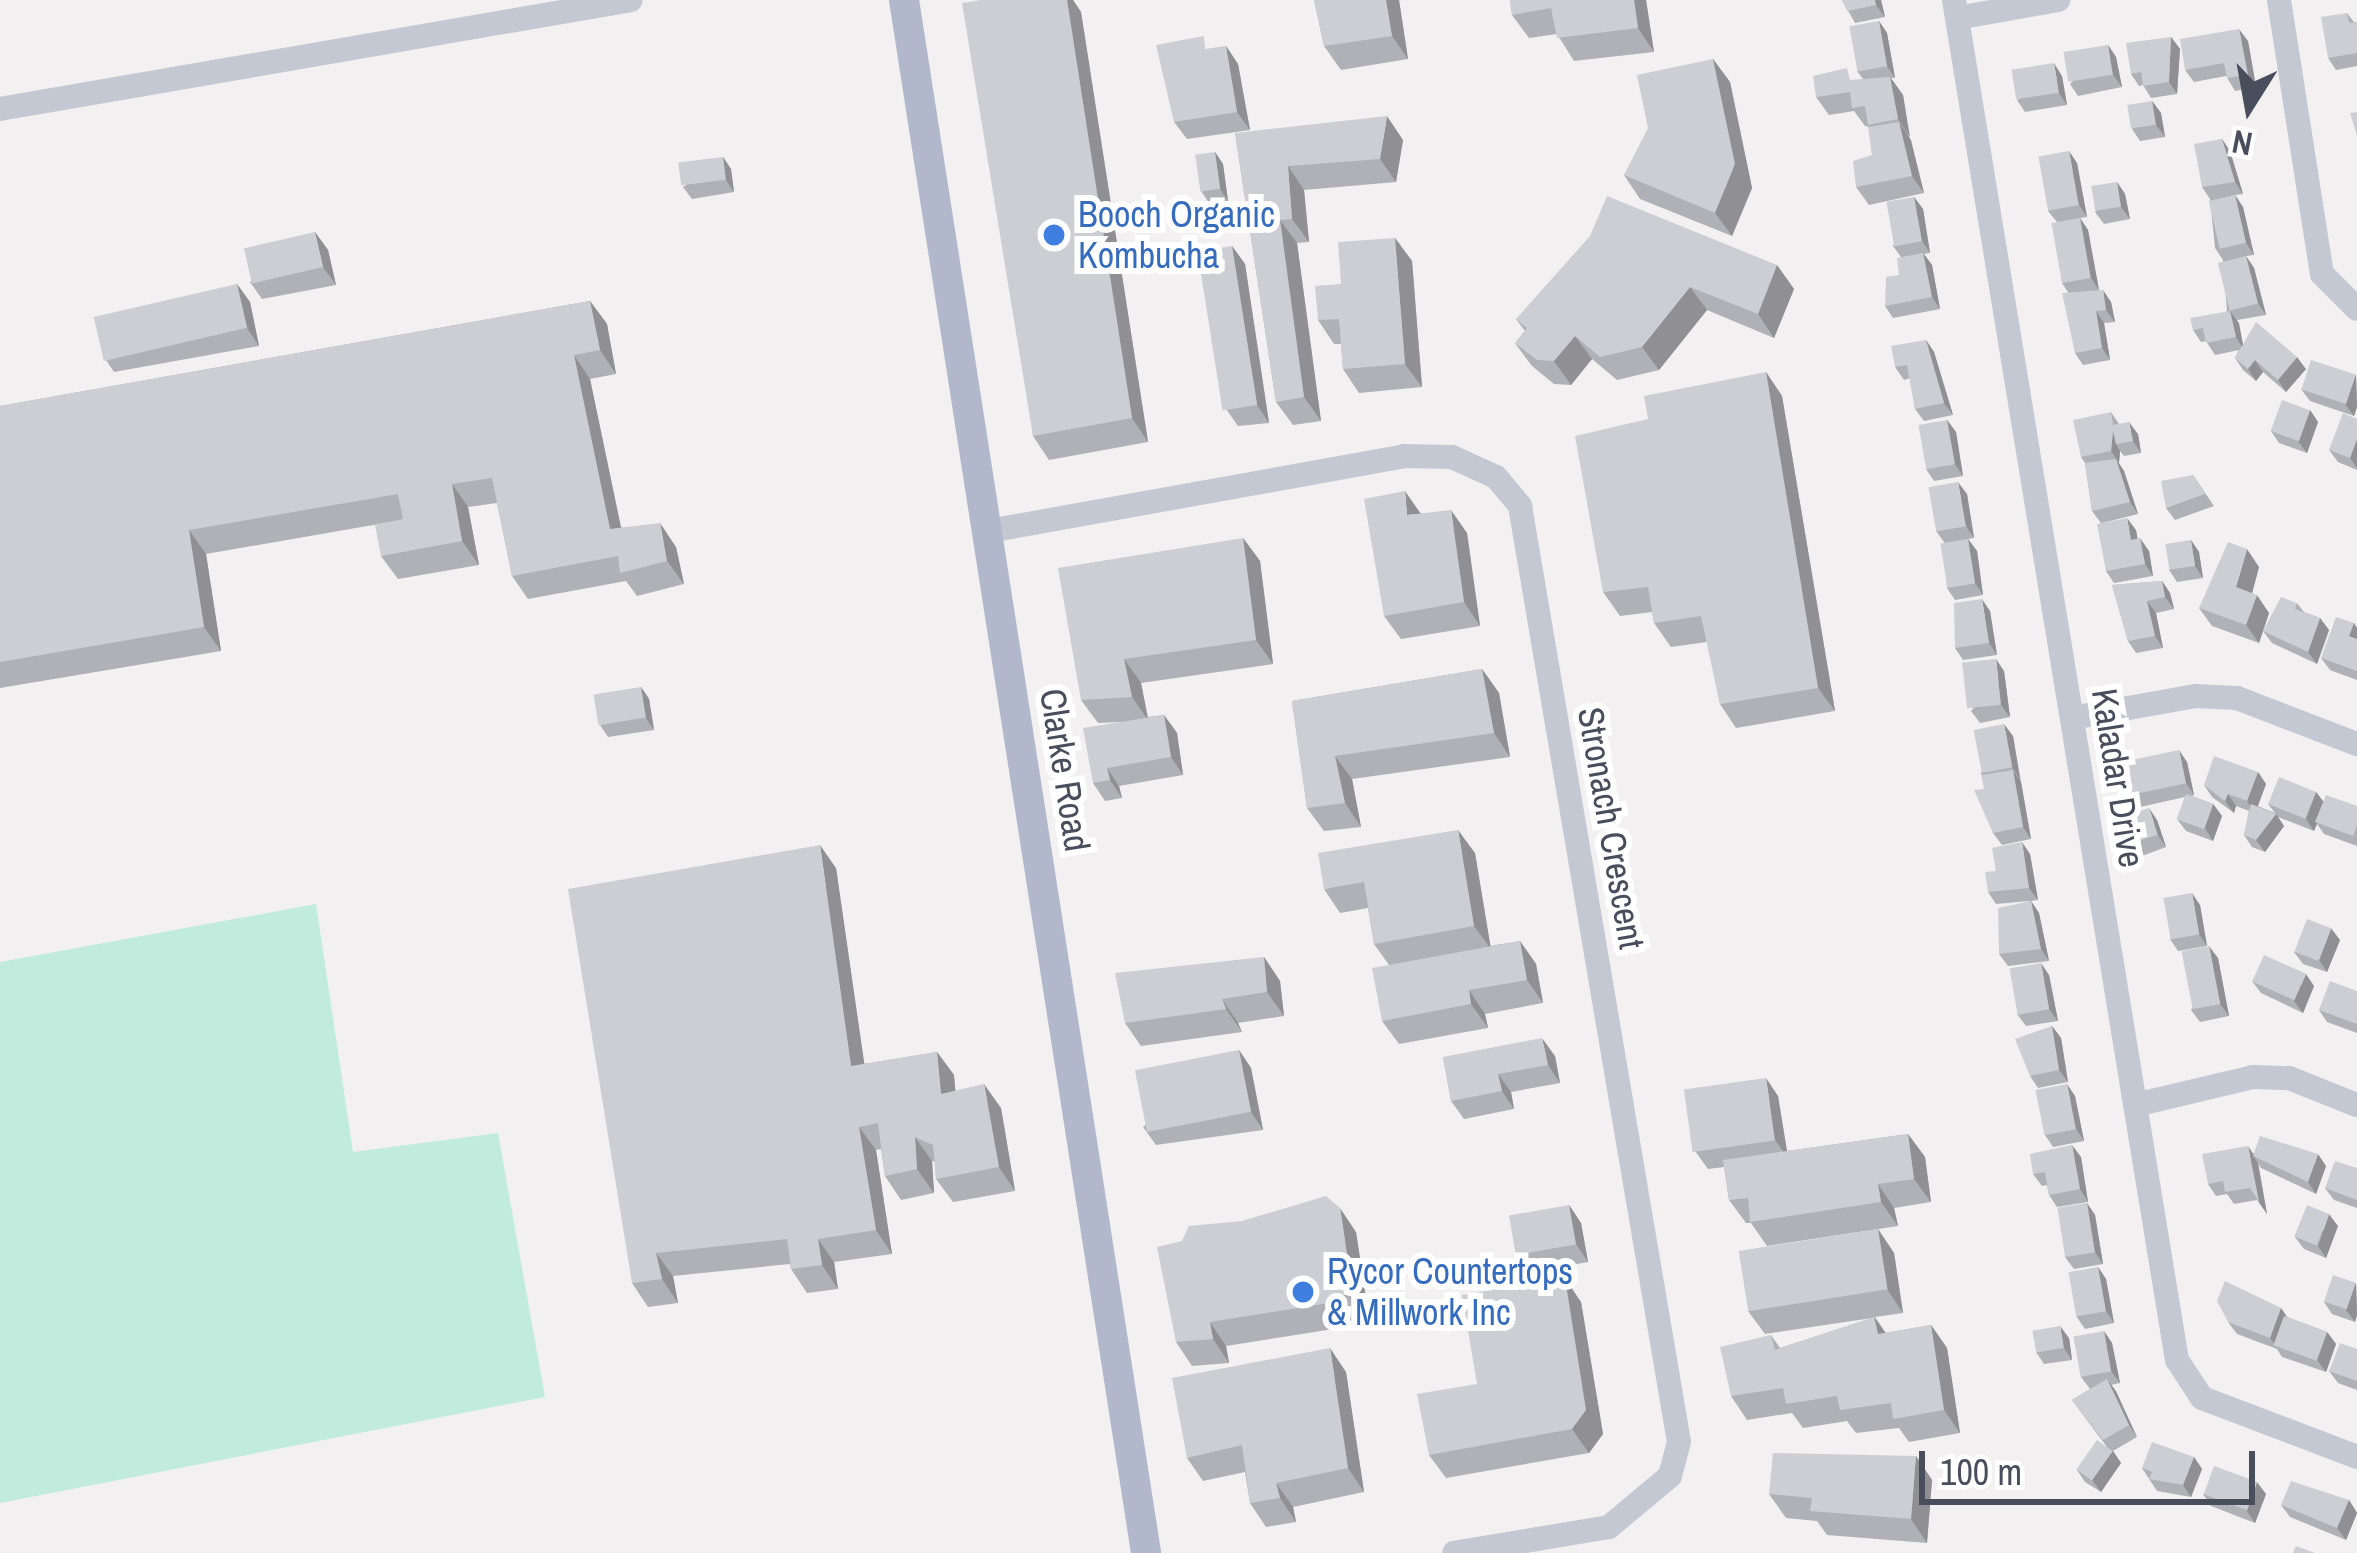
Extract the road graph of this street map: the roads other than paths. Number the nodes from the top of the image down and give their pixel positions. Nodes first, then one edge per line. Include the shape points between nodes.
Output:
1 (631, 0) edge
2 (904, 0) edge
3 (2058, 0) edge
4 (2279, 0) edge
5 (1955, 9) edge
6 (0, 109) edge
7 (2357, 309) edge
8 (988, 531) junction
9 (2072, 718) junction
10 (2357, 744) edge
11 (2135, 1105) junction
12 (2357, 1105) edge
13 (2357, 1456) edge
14 (1146, 1553) edge
15 (1454, 1553) edge

1 - 6 street
2 - 8 main road, Clarke Road
3 - 5 street
4 - 7 street via 2322,274
5 - 9 street, Kaladar Drive
8 - 14 main road, Clarke Road
8 - 15 street, Stronach Crescent via 1404,456 1452,457 1496,477 1520,506 1679,1442 1670,1476 1609,1527
9 - 10 street via 2195,696 2236,698
9 - 11 street, Kaladar Drive
11 - 12 street via 2253,1077 2288,1078
11 - 13 street, Kaladar Drive via 2177,1360 2202,1398

